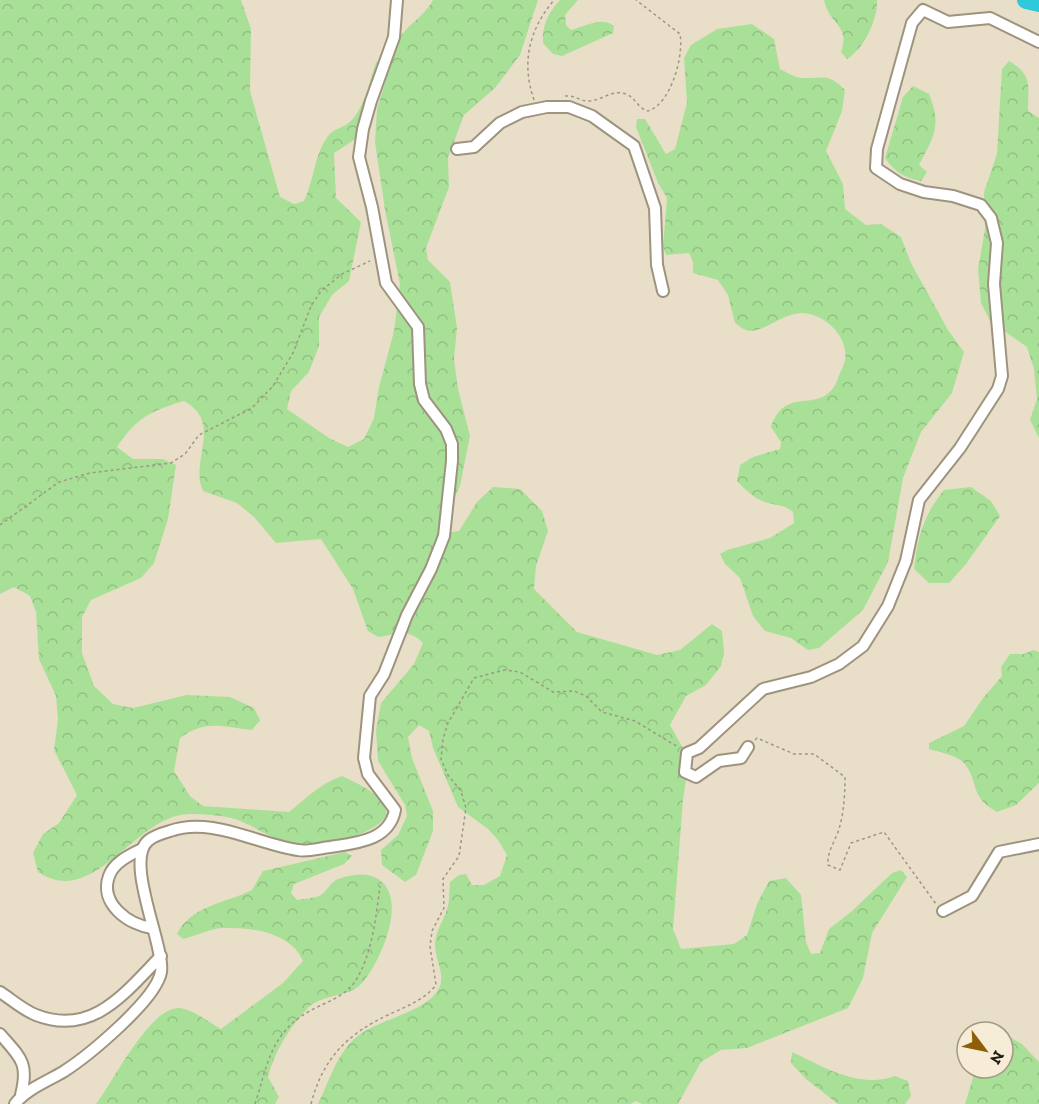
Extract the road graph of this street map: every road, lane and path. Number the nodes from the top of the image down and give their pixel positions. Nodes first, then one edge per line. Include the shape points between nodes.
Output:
1 (397, 0) edge
2 (554, 0) edge
3 (636, 0) edge
4 (1039, 42) edge
5 (556, 98) dead end
6 (537, 108) junction
7 (457, 149) dead end
8 (376, 258) dead end
9 (663, 291) dead end
10 (0, 525) edge
11 (748, 747) joint
12 (687, 753) junction
13 (1039, 844) edge
14 (142, 849) junction
15 (380, 886) dead end
16 (943, 911) joint
17 (152, 928) junction
18 (160, 956) junction
19 (0, 992) edge
20 (0, 1034) edge
21 (18, 1100) edge
22 (255, 1104) edge
23 (311, 1104) edge

1 - 14 street via 394,37 368,110 359,158 387,283 418,327 424,400 446,429 453,461 444,536 384,674 370,696 364,758 368,774 395,810 393,820 386,829 362,842 302,851 200,827 172,830 148,840
2 - 6 path via 534,27 528,53 529,84
3 - 5 path via 680,34 674,77 663,102 648,111 623,93 613,92 591,101 573,96
4 - 12 street via 990,18 948,22 923,10 912,23 877,149 876,168 908,187 981,205 992,218 997,243 994,284 1002,367 998,389 960,448 919,500 906,561 888,606 863,646 839,664 811,677 763,689 699,748
6 - 7 street via 500,123 474,147
6 - 9 street via 569,107 592,116 634,146 655,208 657,265
8 - 10 path via 342,274 321,291 310,306 293,353 273,386 252,408 199,435 185,454 171,463 90,473 59,482
11 - 12 street via 741,758 718,761 696,777 685,772
11 - 16 path via 757,738 794,754 814,754 844,777 843,811 828,865 840,870 851,843 884,832
12 - 23 path via 636,721 602,712 586,696 574,691 553,692 519,672 505,670 474,678 443,739 441,759 448,776 461,791 466,808 459,856 443,879 444,908 432,931 430,946 436,985 427,997 374,1022 344,1042 329,1062
13 - 16 street via 999,852 972,896
14 - 17 street via 141,870
14 - 17 street via 124,858 109,875 108,893 122,917 136,926
15 - 22 path via 375,924 353,985 332,1001 307,1012 274,1045 264,1066
17 - 18 street
18 - 19 street via 110,1006 83,1021 58,1021 34,1014
18 - 21 street via 160,974 144,1001 98,1047
20 - 21 street via 22,1059 26,1075

